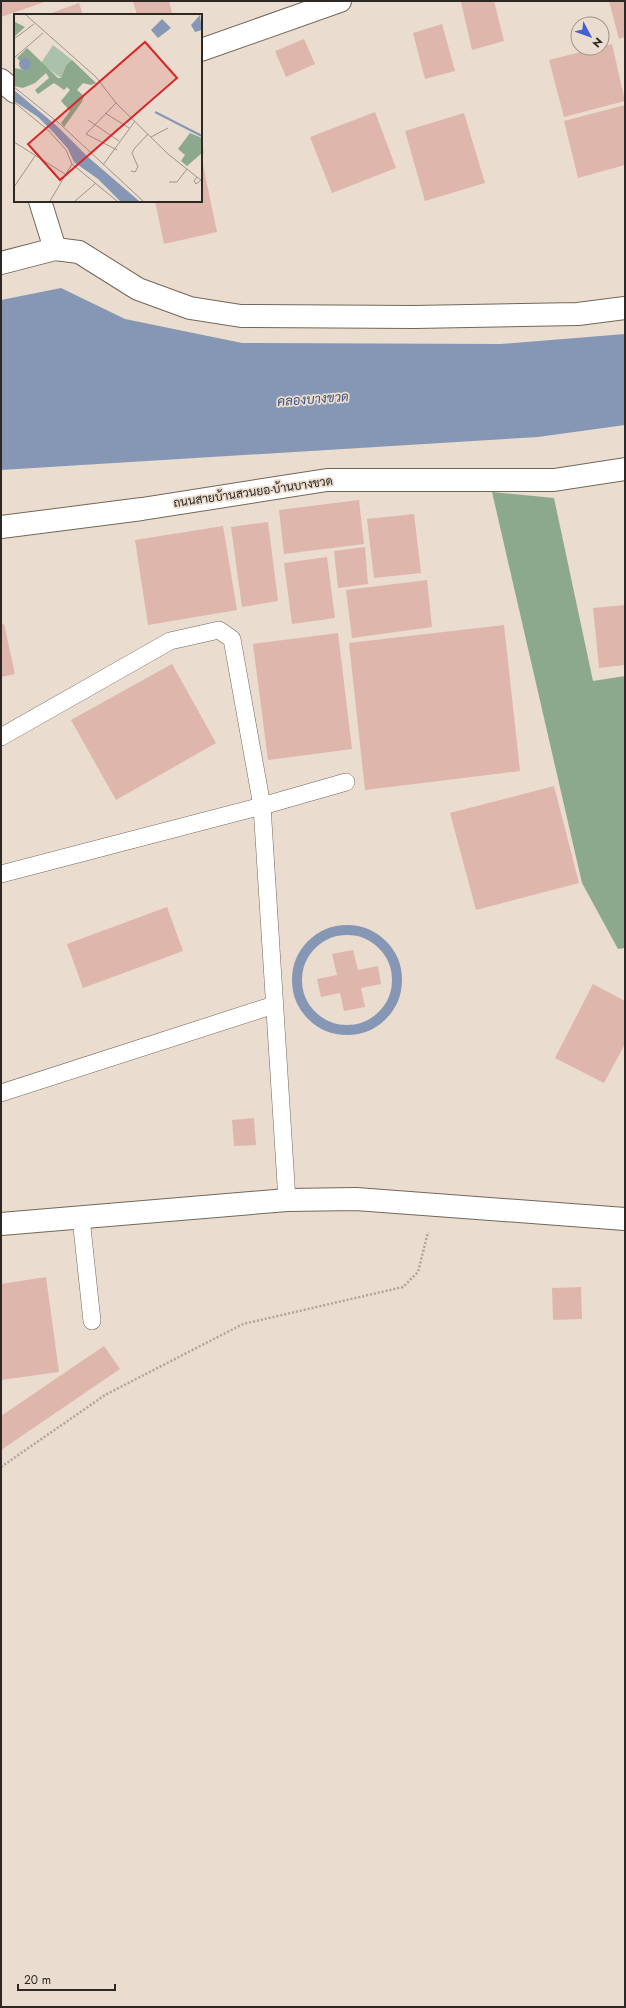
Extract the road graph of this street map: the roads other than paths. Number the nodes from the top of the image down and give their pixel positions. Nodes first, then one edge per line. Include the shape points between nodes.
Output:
1 (340, 1) edge
2 (202, 50) edge
3 (1, 80) edge
4 (14, 91) edge
5 (40, 202) edge
6 (55, 249) junction
7 (1, 263) edge
8 (625, 308) edge
9 (625, 469) edge
10 (1, 527) edge
11 (1, 737) edge
12 (346, 782) dead end
13 (262, 806) junction
14 (1, 874) edge
15 (274, 1005) junction
16 (1, 1093) edge
17 (287, 1200) junction
18 (81, 1218) junction
19 (625, 1219) edge
20 (1, 1224) edge
21 (92, 1321) dead end

1 - 2 street
3 - 4 street
5 - 6 street
6 - 7 street
6 - 8 street via 79,252 138,289 190,308 241,316 414,317 578,314
9 - 10 street, ถนนสายบ้านสวนยอ-บ้านบางขวด via 554,480 327,480 142,509
11 - 13 lane via 170,641 219,630 232,639
12 - 13 lane
13 - 14 lane
13 - 15 lane
15 - 16 lane
15 - 17 lane
17 - 18 street
17 - 19 street via 356,1199
18 - 20 street
18 - 21 lane

